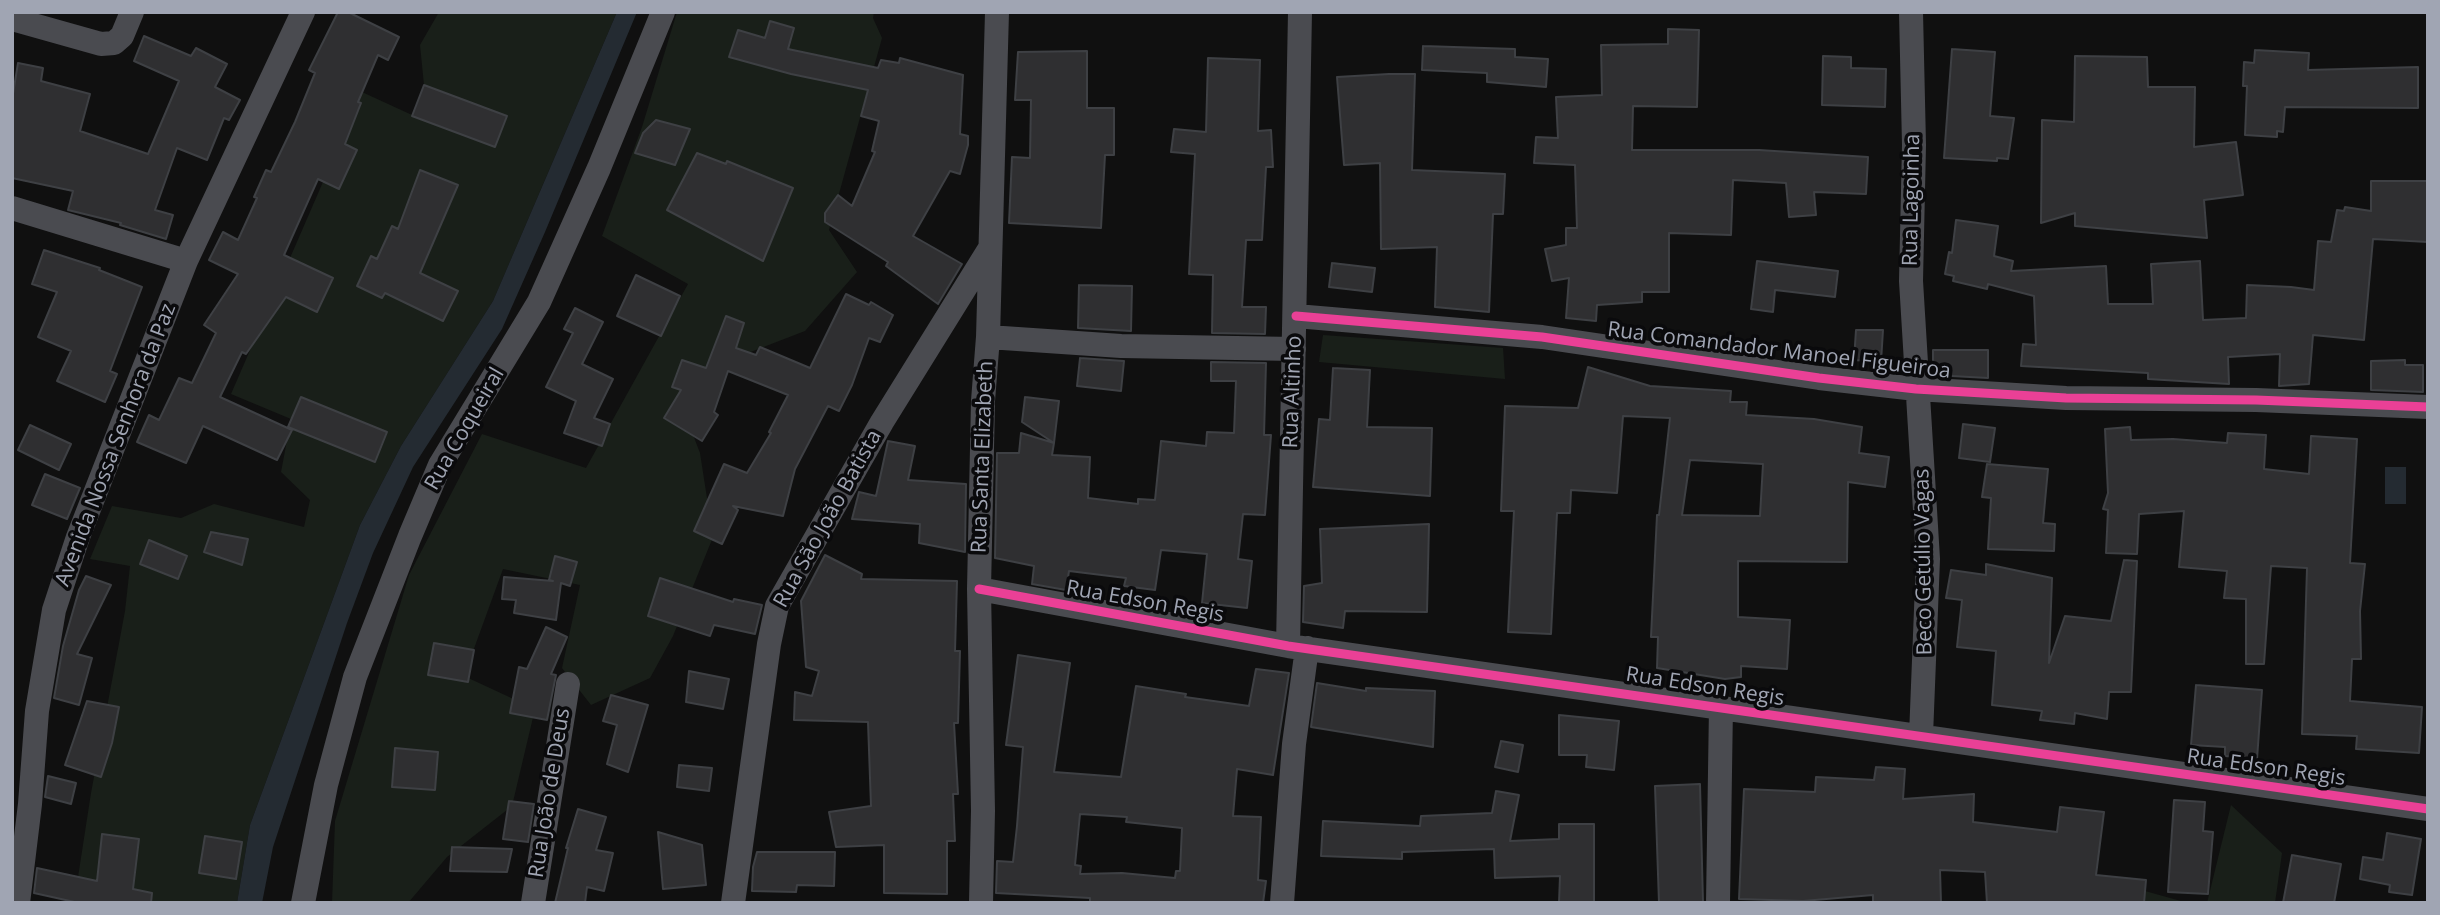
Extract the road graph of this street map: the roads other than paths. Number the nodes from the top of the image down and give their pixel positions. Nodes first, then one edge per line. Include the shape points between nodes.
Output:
1 (303, 12) edge
2 (663, 12) edge
3 (997, 12) edge
4 (1300, 12) edge
5 (1912, 12) edge
6 (131, 16) edge
7 (12, 19) edge
8 (12, 208) edge
9 (990, 247) junction
10 (187, 261) junction
11 (1296, 316) junction
12 (988, 337) junction
13 (1294, 349) junction
14 (1916, 388) junction
15 (2428, 407) edge
16 (979, 589) junction
17 (1297, 647) junction
18 (568, 684) dead end
19 (1721, 706) junction
20 (1921, 736) junction
21 (2428, 808) edge
22 (18, 903) edge
23 (303, 903) edge
24 (533, 903) edge
25 (733, 903) edge
26 (981, 903) edge
27 (1282, 903) edge
28 (1718, 903) edge

1 - 10 street, Avenida Nossa Senhora da Paz
2 - 23 street, Rua Coqueiral via 539,302 440,465 410,536 355,677 326,785
3 - 9 street, Rua Santa Elizabeth
4 - 11 street, Rua Altinho
5 - 14 street, Rua Lagoinha via 1911,281
6 - 7 street via 122,36 114,43 101,44
8 - 10 street
9 - 12 street, Rua Santa Elizabeth
9 - 25 street, Rua São João Batista via 882,422 777,606
10 - 22 street, Avenida Nossa Senhora da Paz via 78,537 54,610 37,711
11 - 13 street, Rua Altinho
11 - 14 street, Rua Comandador Manoel Figueiroa via 1542,337
12 - 13 street via 1121,346
12 - 16 street, Rua Santa Elizabeth
13 - 17 street, Rua Altinho
14 - 15 street, Rua Comandador Manoel Figueiroa via 2066,398
14 - 20 street, Beco Getúlio Vagas via 1928,559
16 - 17 street, Rua Edson Regis
16 - 26 street, Rua Santa Elizabeth
17 - 19 street, Rua Edson Regis
17 - 27 street, Rua Altinho
18 - 24 street, Rua João de Deus
19 - 20 street, Rua Edson Regis
19 - 28 street
20 - 21 street, Rua Edson Regis

